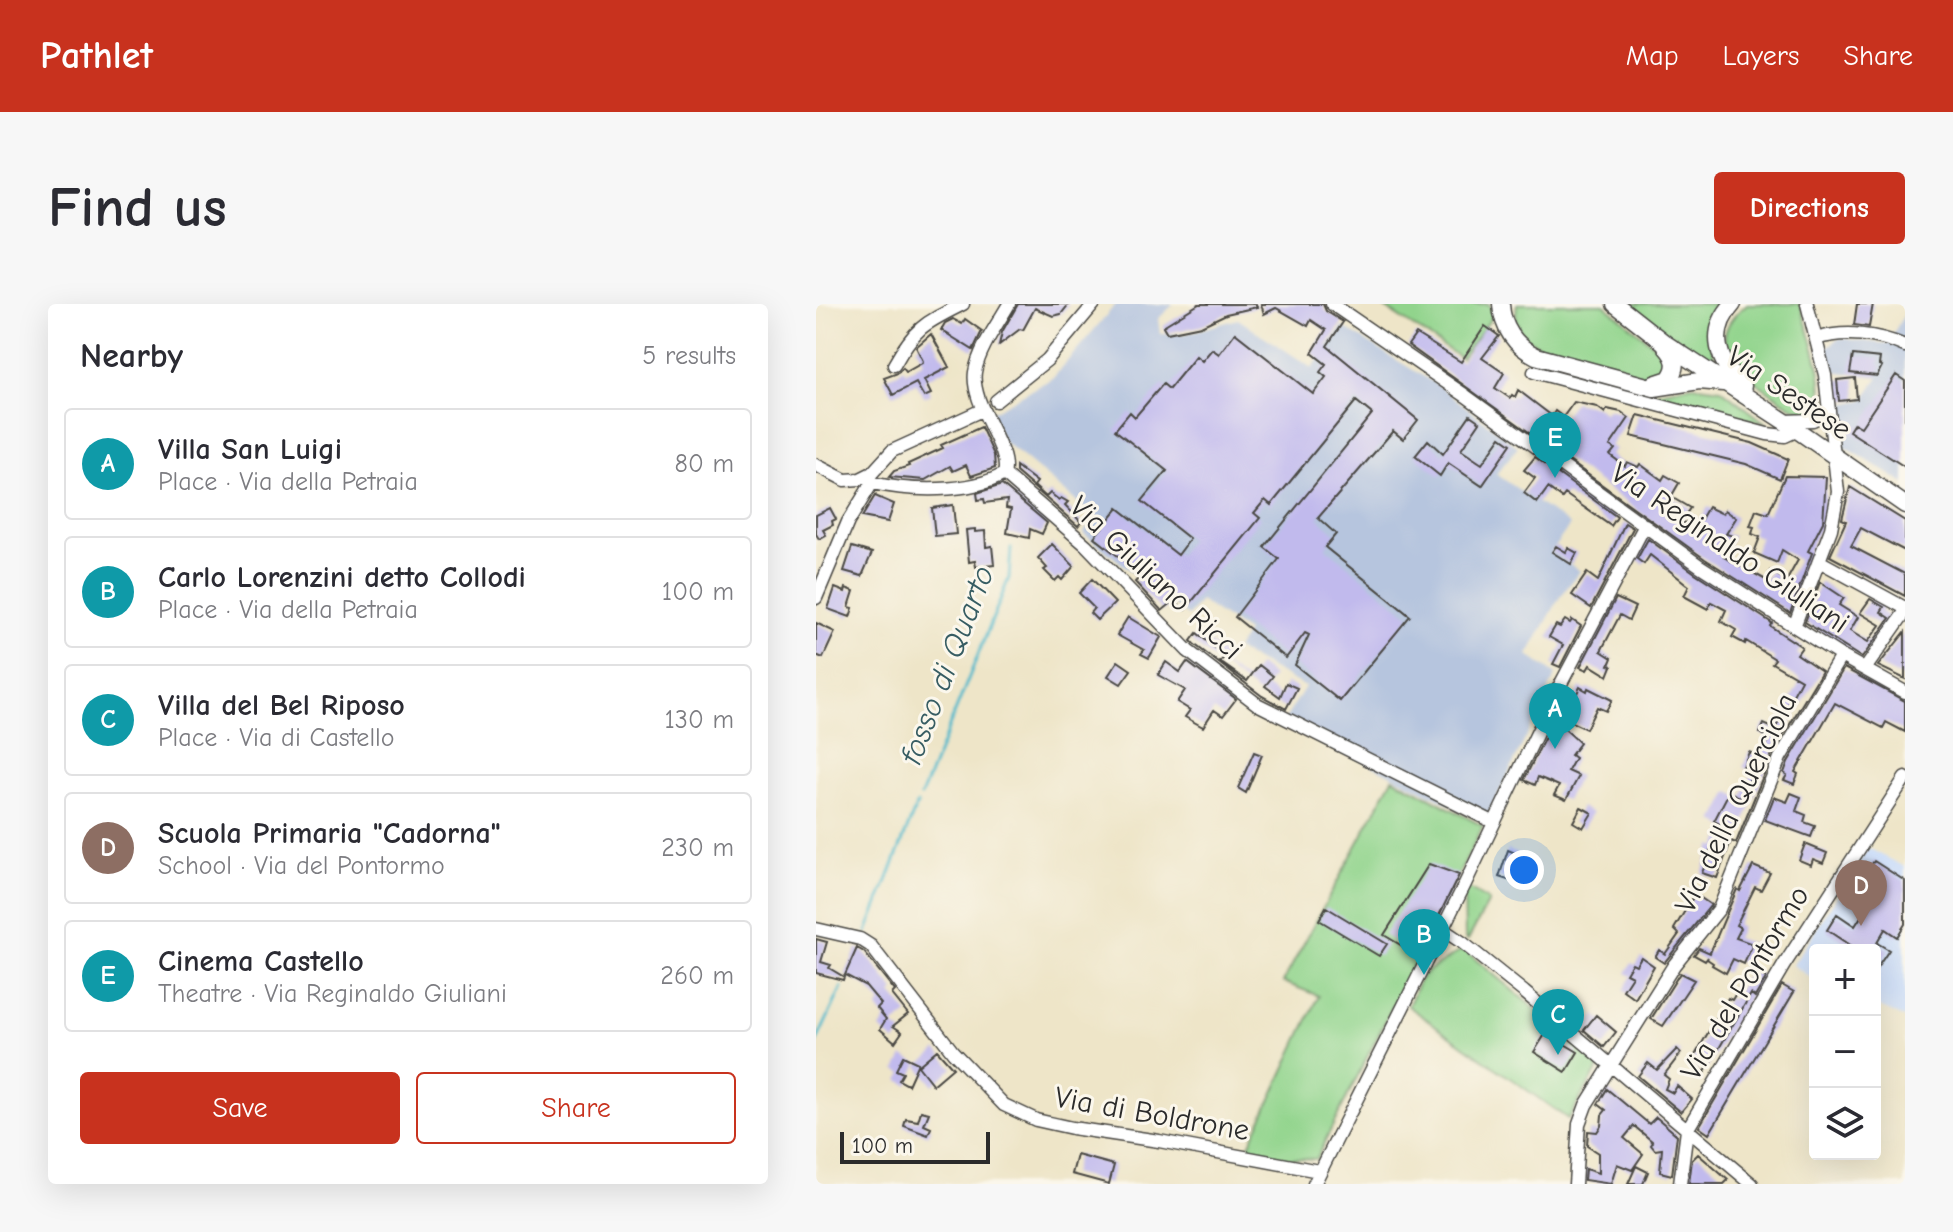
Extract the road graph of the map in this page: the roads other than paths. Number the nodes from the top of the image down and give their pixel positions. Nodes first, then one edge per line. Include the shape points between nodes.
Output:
1 (963, 304) edge
2 (1009, 304) edge
3 (1094, 304) edge
4 (1332, 304) edge
5 (1501, 304) edge
6 (1509, 304) edge
7 (1615, 304) edge
8 (1733, 304) edge
9 (1807, 304) edge
10 (1508, 331) junction
11 (1656, 337) junction
12 (1816, 339) junction
13 (1905, 346) edge
14 (894, 365) dead end
15 (1534, 372) dead end
16 (1636, 383) junction
17 (1730, 385) junction
18 (996, 401) dead end
19 (982, 410) junction
20 (1829, 410) junction
21 (1784, 421) junction
22 (1835, 457) junction
23 (816, 465) edge
24 (1856, 471) junction
25 (1004, 474) junction
26 (1905, 496) edge
27 (1905, 505) edge
28 (1645, 525) junction
29 (1819, 561) junction
30 (816, 598) edge
31 (1905, 610) edge
32 (1795, 624) junction
33 (1841, 656) junction
34 (1865, 669) junction
35 (1905, 692) edge
36 (1905, 778) edge
37 (1493, 822) junction
38 (816, 929) edge
39 (1442, 929) junction
40 (1613, 1065) junction
41 (1687, 1130) junction
42 (1319, 1171) junction
43 (1314, 1184) edge
44 (1575, 1184) edge
45 (1680, 1184) edge
46 (1752, 1184) edge

1 - 14 street via 919,327
2 - 19 street via 976,368
3 - 18 street via 1047,360
4 - 28 street, Via Reginaldo Giuliani
5 - 10 main road
6 - 10 main road
7 - 11 main road, Via Sestese
8 - 21 main road via 1719,327 1720,356 1731,375
9 - 12 street
10 - 16 main road via 1536,356
11 - 16 main road via 1673,356 1673,372 1663,383
11 - 17 main road, Via Sestese
12 - 13 street via 1847,333
12 - 20 street
15 - 21 street via 1767,434 1785,436
16 - 17 main road via 1654,388 1699,381
17 - 21 main road, Via Sestese
19 - 23 street via 892,451 860,479 845,480
19 - 25 street via 1003,457
20 - 21 street via 1813,420
20 - 22 street
21 - 22 main road, Via Sestese
22 - 24 main road, Via Sestese
22 - 29 street via 1836,510
24 - 26 street, Via Sestese
24 - 27 main road, Via Sestese
25 - 30 street via 968,485 919,490 872,483 848,522
25 - 37 street, Via Giuliano Ricci via 1086,545 1188,651 1257,704
28 - 32 street, Via Reginaldo Giuliani
28 - 37 street
29 - 31 street
29 - 32 street
31 - 34 street
32 - 33 street, Via Reginaldo Giuliani
33 - 34 street, Via Reginaldo Giuliani
33 - 40 street, Via della Querciola via 1780,758 1719,909 1674,965
34 - 35 street, Via Reginaldo Giuliani
36 - 41 street, Via del Pontormo via 1784,965
37 - 39 street
38 - 42 street, Via di Boldrone via 871,946 953,1052 1004,1105 1072,1128
39 - 40 street
39 - 42 street
40 - 41 street
40 - 44 street, Via della Querciola via 1579,1124
41 - 45 street, Via del Pontormo
41 - 46 street
42 - 43 street

